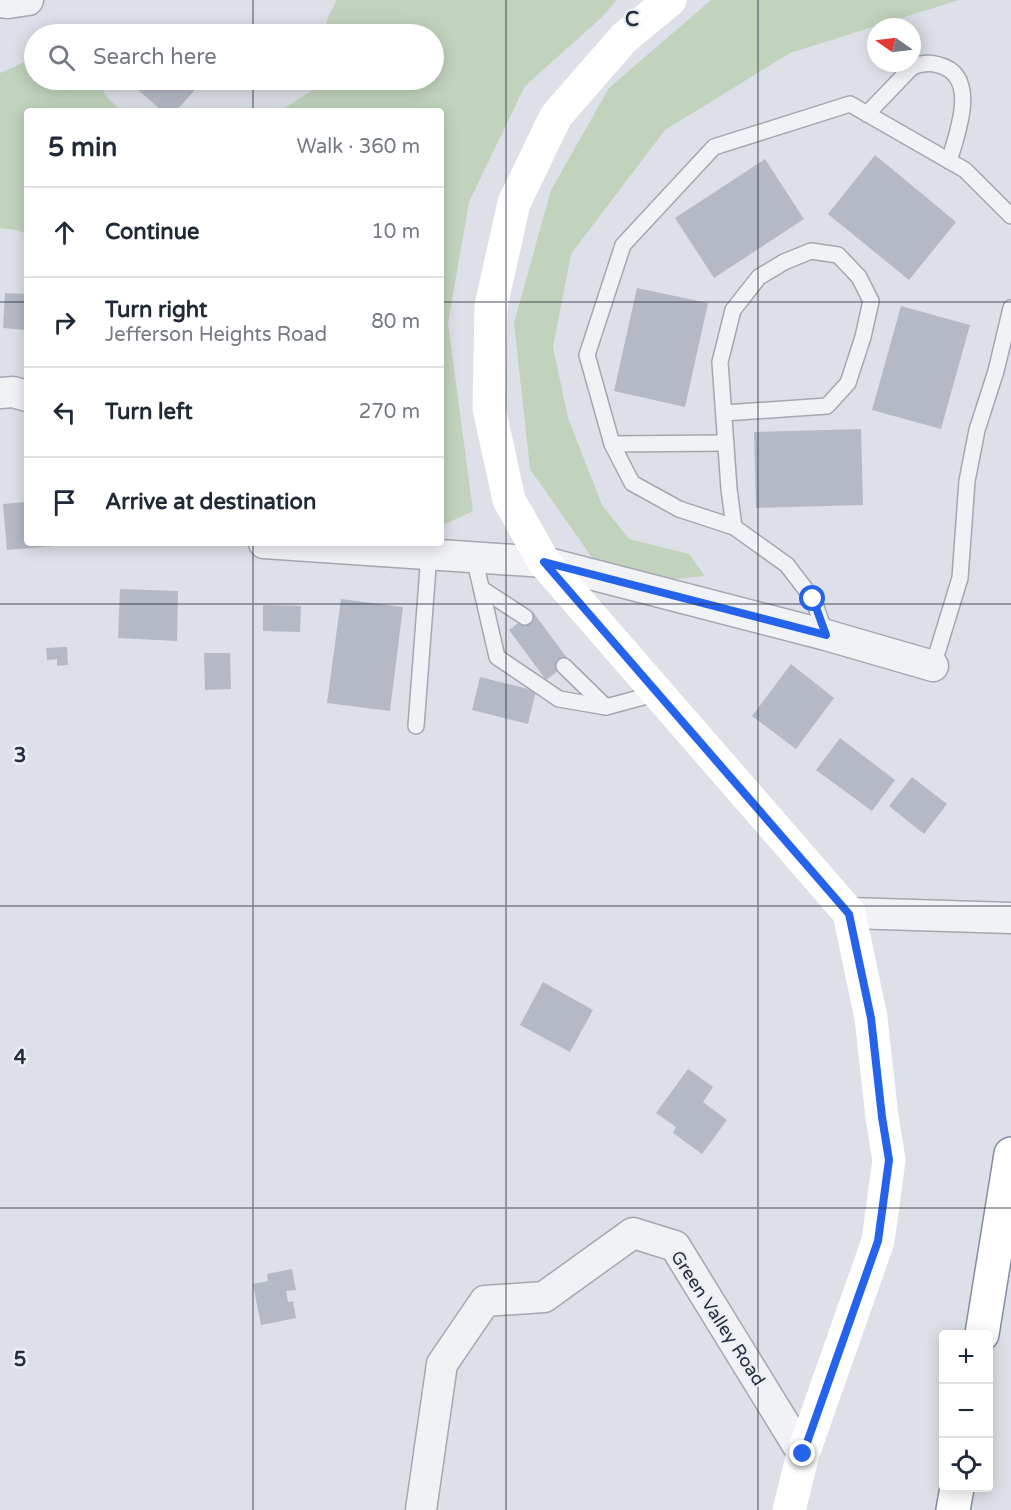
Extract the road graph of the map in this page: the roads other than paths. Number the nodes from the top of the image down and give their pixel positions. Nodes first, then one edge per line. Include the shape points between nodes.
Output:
1 (28, 0) edge
2 (670, 0) edge
3 (0, 2) edge
4 (867, 114) junction
5 (949, 161) junction
6 (1011, 216) edge
7 (1011, 308) edge
8 (0, 393) edge
9 (24, 395) edge
10 (724, 413) junction
11 (726, 443) junction
12 (612, 444) junction
13 (734, 527) junction
14 (309, 546) edge
15 (429, 554) junction
16 (474, 557) junction
17 (544, 562) junction
18 (482, 589) junction
19 (525, 617) dead end
20 (826, 635) junction
21 (564, 666) dead end
22 (933, 666) joint
23 (658, 693) junction
24 (606, 707) junction
25 (416, 726) dead end
26 (849, 914) junction
27 (1011, 918) edge
28 (1011, 1154) edge
29 (983, 1330) edge
30 (803, 1454) junction
31 (956, 1492) edge
32 (422, 1510) edge
33 (789, 1510) edge
34 (953, 1510) edge

1 - 3 street
2 - 17 main road via 624,38 556,116 514,203 491,306 489,408 509,500
4 - 5 lane
4 - 5 lane via 912,67 922,63 948,68 957,76 963,100
4 - 12 lane via 850,104 714,147 622,245 587,355
5 - 6 lane via 965,170
7 - 22 lane via 967,481 960,578
8 - 9 street
10 - 10 lane via 720,362 733,310 759,278 784,262 811,251 838,255 859,277 871,301 848,383 827,406
10 - 11 lane
11 - 12 lane
11 - 13 lane
12 - 13 lane via 632,483 679,509
13 - 20 lane via 788,566 813,599
14 - 15 street
15 - 16 street
15 - 25 lane
16 - 17 street
16 - 18 lane
17 - 20 street
17 - 23 main road
18 - 19 lane
18 - 24 lane via 497,657 560,699
20 - 22 street
21 - 24 lane
23 - 24 lane
23 - 26 main road
26 - 27 street
26 - 30 main road via 871,1018 889,1160 878,1241
28 - 29 main road
30 - 32 street, Green Valley Road via 675,1246 633,1233 544,1297 485,1301 442,1364
30 - 33 main road
31 - 34 main road

